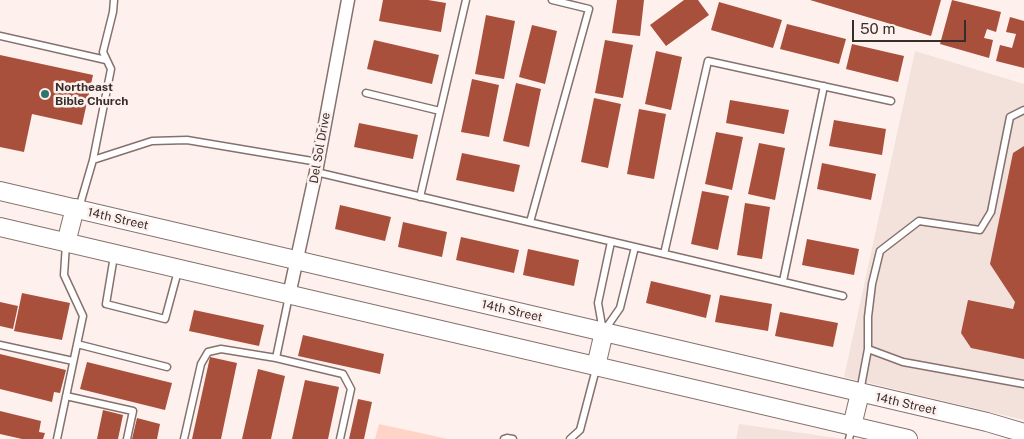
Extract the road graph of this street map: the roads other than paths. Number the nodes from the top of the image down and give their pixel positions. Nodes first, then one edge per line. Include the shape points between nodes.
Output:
1 (114, 0) edge
2 (348, 0) edge
3 (466, 0) edge
4 (552, 0) edge
5 (0, 36) edge
6 (106, 60) junction
7 (824, 86) junction
8 (366, 93) dead end
9 (891, 101) dead end
10 (1024, 110) edge
11 (440, 111) junction
12 (93, 160) junction
13 (317, 167) junction
14 (0, 191) edge
15 (420, 197) junction
16 (77, 209) junction
17 (530, 222) junction
18 (0, 227) edge
19 (612, 242) junction
20 (66, 243) junction
21 (635, 247) junction
22 (114, 254) junction
23 (664, 254) junction
24 (298, 261) junction
25 (178, 269) junction
26 (783, 281) junction
27 (289, 295) junction
28 (843, 296) dead end
29 (604, 332) junction
30 (76, 344) junction
31 (0, 345) edge
32 (868, 349) junction
33 (276, 358) junction
34 (73, 361) junction
35 (596, 366) junction
36 (167, 367) dead end
37 (1024, 384) edge
38 (860, 393) junction
39 (66, 396) junction
40 (850, 432) edge
41 (1024, 433) edge
42 (58, 439) edge
43 (127, 439) edge
44 (184, 439) edge
45 (340, 439) edge
46 (504, 439) edge
47 (514, 439) edge
48 (570, 439) edge
49 (908, 439) edge

1 - 6 lane via 103,52
2 - 13 street, Del Sol Drive
3 - 11 lane
4 - 17 lane via 589,9
5 - 6 lane
6 - 12 lane via 111,69
7 - 9 lane
7 - 23 lane via 708,61
7 - 26 lane
8 - 11 lane
10 - 32 lane via 1010,117 990,212 980,230 919,221 880,251 872,284
11 - 15 lane
12 - 13 lane via 152,141 186,140
12 - 16 lane
13 - 15 lane
13 - 24 street, Del Sol Drive
14 - 16 main road, 14th Street
15 - 17 lane
16 - 20 main road
16 - 24 main road, 14th Street
17 - 19 lane
18 - 20 main road
19 - 21 lane
19 - 29 lane via 598,303
20 - 22 main road
20 - 30 lane via 64,275 83,316
21 - 23 lane
21 - 29 lane via 620,308
22 - 25 main road
22 - 25 lane via 106,304 165,319
23 - 26 lane
24 - 27 street, Del Sol Drive
24 - 29 main road, 14th Street
25 - 27 main road
26 - 28 lane
27 - 33 lane
27 - 35 main road
29 - 35 main road
29 - 38 main road, 14th Street
30 - 34 lane
30 - 36 lane
31 - 34 lane
32 - 37 lane via 903,362
32 - 38 lane
33 - 44 lane via 221,349 208,352 201,364
33 - 45 lane via 343,374 351,389
34 - 39 lane
35 - 40 main road
35 - 48 lane via 580,430
38 - 40 main road
38 - 41 main road, 14th Street
39 - 42 lane
39 - 43 lane via 133,411
40 - 49 main road
46 - 47 lane

